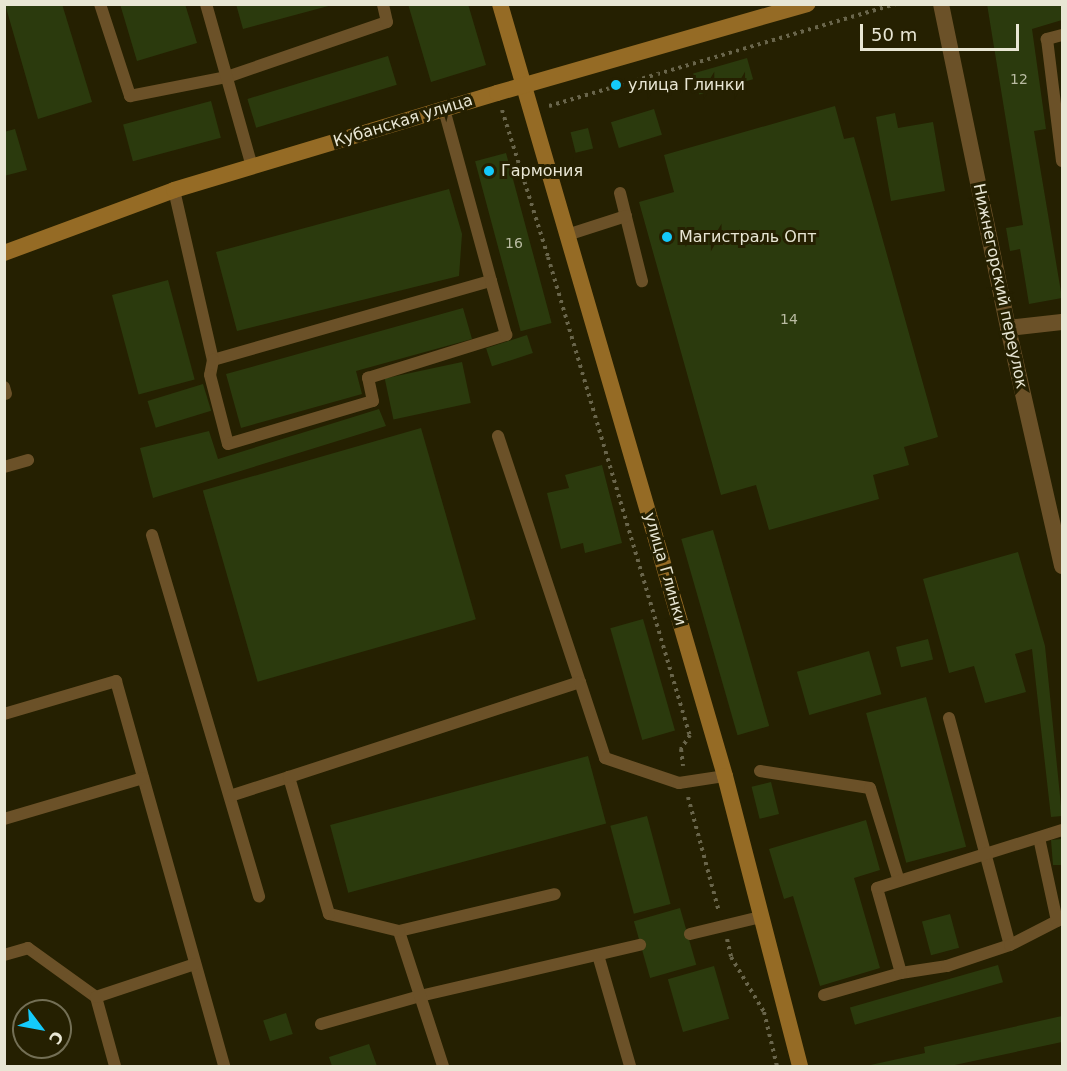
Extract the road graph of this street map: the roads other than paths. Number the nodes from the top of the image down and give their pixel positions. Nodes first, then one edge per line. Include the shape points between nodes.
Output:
1 (100, 4) edge
2 (206, 4) edge
3 (383, 4) edge
4 (500, 4) edge
5 (807, 4) edge
6 (941, 4) edge
7 (1062, 35) edge
8 (227, 77) junction
9 (524, 85) junction
10 (1058, 90) edge
11 (444, 109) junction
12 (1062, 161) edge
13 (252, 167) junction
14 (174, 190) junction
15 (620, 193) dead end
16 (626, 216) junction
17 (567, 235) junction
18 (4, 254) edge
19 (642, 281) dead end
20 (490, 282) junction
21 (1062, 322) edge
22 (1008, 328) junction
23 (213, 360) junction
24 (498, 436) dead end
25 (28, 460) dead end
26 (4, 466) edge
27 (152, 535) dead end
28 (1062, 566) edge
29 (580, 682) junction
30 (4, 714) edge
31 (949, 718) dead end
32 (760, 771) dead end
33 (725, 776) junction
34 (289, 777) junction
35 (143, 778) junction
36 (230, 796) junction
37 (4, 819) edge
38 (1062, 830) edge
39 (1039, 838) junction
40 (985, 854) junction
41 (899, 881) junction
42 (555, 894) dead end
43 (259, 897) dead end
44 (761, 917) junction
45 (399, 932) junction
46 (690, 934) dead end
47 (640, 945) dead end
48 (1010, 945) junction
49 (4, 955) edge
50 (598, 955) junction
51 (195, 964) junction
52 (901, 973) junction
53 (824, 995) dead end
54 (420, 996) junction
55 (96, 997) junction
56 (321, 1024) dead end
57 (115, 1066) edge
58 (224, 1066) edge
59 (442, 1066) edge
60 (630, 1066) edge
61 (800, 1066) edge

1 - 8 lane via 130,96
2 - 8 lane
3 - 8 lane via 387,22
4 - 9 main road, улица Глинки
5 - 9 main road, Кубанская улица
6 - 22 street, Нижнегорский переулок
7 - 10 lane via 1047,39
8 - 13 lane
9 - 11 main road, Кубанская улица
9 - 17 main road, улица Глинки
10 - 12 lane
11 - 13 main road, Кубанская улица
11 - 20 lane
13 - 14 main road, Кубанская улица
14 - 18 main road, Кубанская улица
14 - 23 lane
15 - 16 lane
16 - 17 lane
16 - 19 lane
17 - 33 main road, улица Глинки
20 - 23 lane
20 - 23 lane via 506,335 368,378 373,401 228,444 210,375
21 - 22 street
22 - 28 street, Нижнегорский переулок
24 - 29 lane
25 - 26 lane
27 - 36 lane
29 - 33 lane via 605,758 679,783
29 - 34 lane
30 - 35 lane via 116,681
31 - 40 lane
32 - 41 lane via 870,788
33 - 44 main road, улица Глинки
34 - 36 lane
34 - 45 lane via 328,914
35 - 37 lane
35 - 51 lane
36 - 43 lane
38 - 39 lane
39 - 40 lane
39 - 48 lane via 1057,921
40 - 41 lane
40 - 48 lane
41 - 52 lane via 878,888
42 - 45 lane
44 - 46 lane
44 - 61 main road, улица Глинки
45 - 54 lane
47 - 50 lane
48 - 52 lane via 947,966
49 - 55 lane via 28,948
50 - 54 lane
50 - 60 lane
51 - 55 lane
51 - 58 lane
52 - 53 lane
54 - 56 lane
54 - 59 lane
55 - 57 lane

